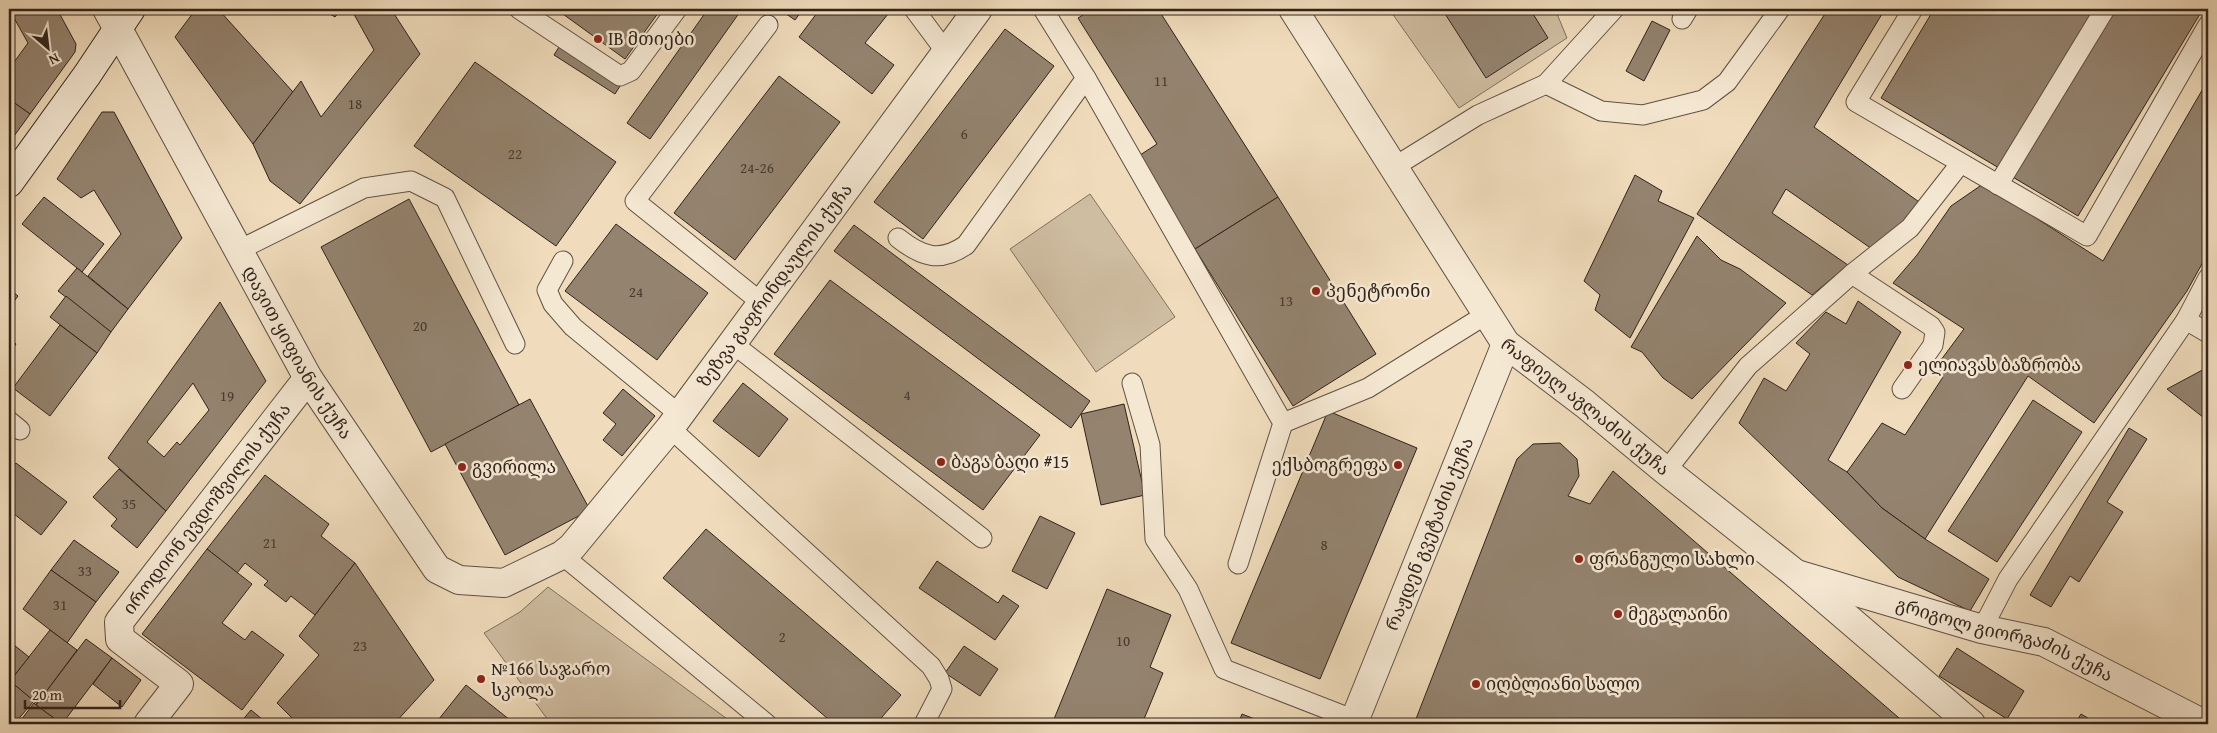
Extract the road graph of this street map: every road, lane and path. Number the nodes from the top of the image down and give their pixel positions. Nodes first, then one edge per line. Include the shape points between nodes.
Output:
1 (520, 9) edge
2 (677, 9) edge
3 (914, 9) edge
4 (978, 9) edge
5 (1043, 9) edge
6 (1293, 9) edge
7 (1614, 9) edge
8 (1780, 9) edge
9 (1913, 9) edge
10 (2105, 9) edge
11 (118, 16) edge
12 (768, 25) dead end
13 (2208, 25) edge
14 (946, 52) junction
15 (1086, 78) junction
16 (1546, 84) junction
17 (1960, 164) junction
18 (1394, 168) junction
19 (9, 183) edge
20 (1998, 185) junction
21 (898, 238) dead end
22 (239, 250) junction
23 (563, 260) dead end
24 (1852, 274) junction
25 (2208, 278) edge
26 (762, 303) junction
27 (1488, 314) junction
28 (2186, 320) junction
29 (2208, 333) edge
30 (732, 343) junction
31 (516, 344) dead end
32 (1506, 344) junction
33 (308, 378) junction
34 (1132, 383) dead end
35 (1902, 389) dead end
36 (675, 422) junction
37 (1283, 423) junction
38 (1666, 471) junction
39 (982, 538) dead end
40 (562, 554) junction
41 (1238, 564) dead end
42 (1796, 574) junction
43 (1982, 629) junction
44 (1354, 722) edge
45 (148, 724) edge
46 (767, 724) edge
47 (924, 724) edge
48 (1970, 724) edge
49 (2204, 724) edge

1 - 2 lane via 620,76 631,71
3 - 14 lane
4 - 14 street, ზეზვა გაფრინდაულის ქუჩა
5 - 15 lane
6 - 18 street, რაფიელ აგლაძის ქუჩა
7 - 16 lane
8 - 16 lane via 1726,82 1703,100 1643,115 1601,112
9 - 17 lane via 1856,102
10 - 20 lane
11 - 19 street
11 - 22 street, დავით ყიფიანის ქუჩა
12 - 26 lane via 635,201
13 - 20 lane via 2087,236
14 - 26 street, ზეზვა გაფრინდაულის ქუჩა
15 - 21 lane via 966,244 951,255 935,256 910,248
15 - 37 lane
16 - 18 lane via 1478,115
17 - 20 lane
17 - 24 lane via 1910,228
18 - 27 street, რაფიელ აგლაძის ქუჩა
22 - 31 lane via 364,188 411,181 445,198
22 - 33 street, დავით ყიფიანის ქუჩა
23 - 36 lane via 547,290 553,304
24 - 35 lane via 1931,326 1935,332 1933,345
24 - 38 lane via 1748,366
25 - 28 lane
26 - 30 street, ზეზვა გაფრინდაულის ქუჩა
27 - 32 street, რაფიელ აგლაძის ქუჩა
27 - 37 lane via 1368,388
28 - 29 lane
28 - 43 lane via 2008,579
30 - 36 street, ზეზვა გაფრინდაულის ქუჩა
30 - 39 lane
32 - 38 street, რაფიელ აგლაძის ქუჩა
32 - 44 street, რაჟდენ გვეტაძის ქუჩა
33 - 40 street, დავით ყიფიანის ქუჩა via 436,569 459,580 504,582
33 - 45 street, იროდიონ ევდოშვილის ქუჩა via 119,622 120,639 179,684
34 - 44 lane via 1150,445 1155,539 1188,589 1224,669
36 - 40 street, ზეზვა გაფრინდაულის ქუჩა via 572,547
36 - 47 lane via 931,666 942,689
37 - 41 lane
38 - 42 street, რაფიელ აგლაძის ქუჩა
40 - 46 lane
42 - 43 street, გრიგოლ გიორგაძის ქუჩა
42 - 48 street, რაფიელ აგლაძის ქუჩა
43 - 49 street, გრიგოლ გიორგაძის ქუჩა via 2044,642

